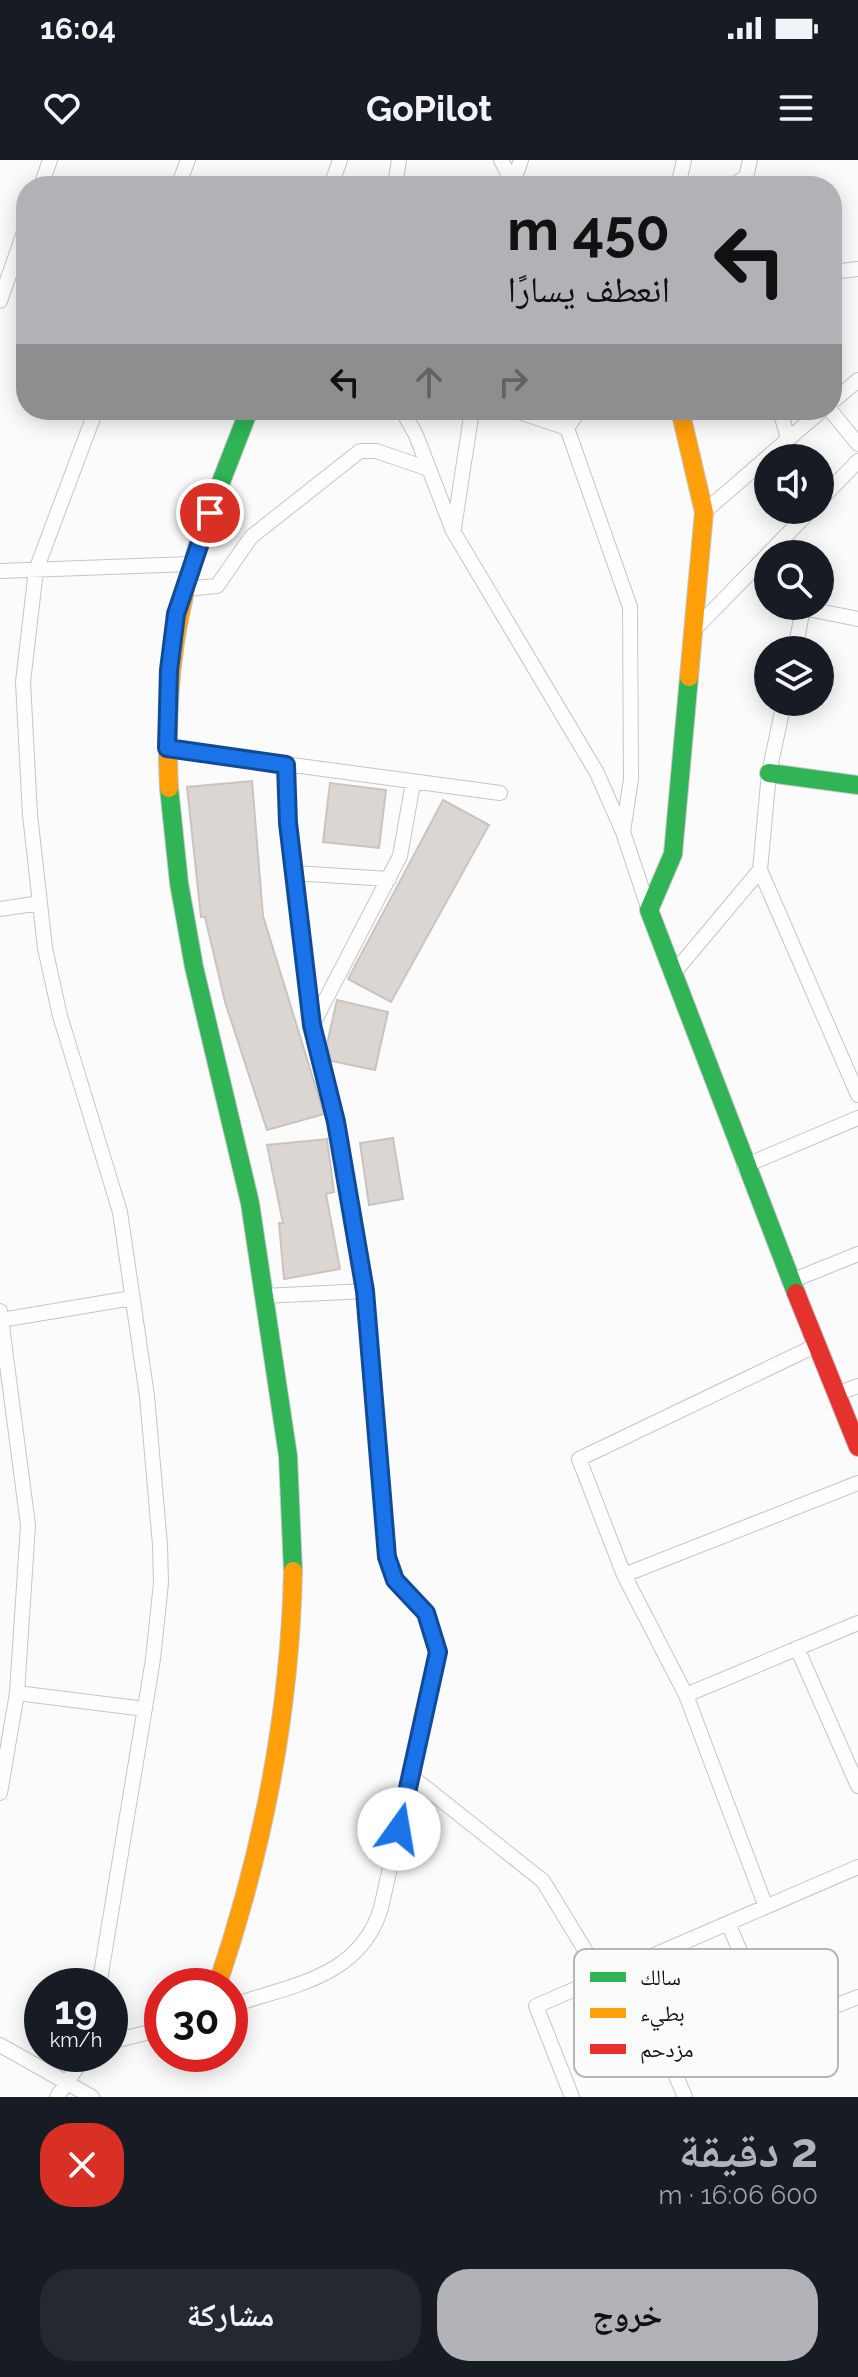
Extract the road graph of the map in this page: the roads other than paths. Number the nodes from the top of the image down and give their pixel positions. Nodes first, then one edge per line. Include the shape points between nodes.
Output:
1 (16, 255) edge
2 (0, 301) edge
3 (858, 380) edge
4 (842, 394) edge
5 (92, 420) edge
6 (245, 420) edge
7 (407, 420) edge
8 (470, 420) edge
9 (543, 420) edge
10 (572, 420) edge
11 (682, 420) edge
12 (783, 420) edge
13 (810, 420) edge
14 (838, 420) edge
15 (567, 428) junction
16 (788, 439) junction
17 (858, 444) edge
18 (858, 461) edge
19 (429, 469) junction
20 (834, 486) edge
21 (704, 512) junction
22 (797, 524) edge
23 (453, 531) junction
24 (190, 564) junction
25 (36, 570) junction
26 (0, 571) edge
27 (183, 589) junction
28 (858, 619) edge
29 (691, 634) junction
30 (798, 636) edge
31 (781, 716) edge
32 (167, 748) junction
33 (286, 765) junction
34 (769, 773) junction
35 (413, 783) junction
36 (858, 785) edge
37 (500, 793) dead end
38 (623, 832) junction
39 (760, 870) junction
40 (294, 873) junction
41 (389, 879) junction
42 (40, 903) junction
43 (0, 909) edge
44 (649, 910) junction
45 (672, 975) junction
46 (312, 1025) junction
47 (858, 1095) edge
48 (858, 1118) edge
49 (744, 1166) junction
50 (858, 1254) edge
51 (791, 1281) junction
52 (365, 1291) junction
53 (264, 1296) junction
54 (132, 1298) junction
55 (1, 1316) edge
56 (817, 1345) junction
57 (858, 1386) edge
58 (837, 1394) junction
59 (858, 1447) edge
60 (858, 1483) edge
61 (624, 1575) junction
62 (858, 1623) edge
63 (797, 1648) junction
64 (17, 1693) junction
65 (686, 1695) junction
66 (145, 1709) junction
67 (411, 1776) junction
68 (858, 1786) edge
69 (0, 1793) edge
70 (858, 1867) edge
71 (766, 1907) junction
72 (728, 1923) junction
73 (584, 1949) edge
74 (668, 1949) edge
75 (739, 1949) edge
76 (102, 1968) edge
77 (224, 1968) edge
78 (574, 1990) edge
79 (858, 1997) edge
80 (248, 2000) edge
81 (838, 2005) edge
82 (0, 2045) edge
83 (75, 2072) edge
84 (677, 2077) edge
85 (68, 2083) junction
86 (57, 2097) edge
87 (92, 2097) edge
88 (572, 2097) edge
89 (685, 2097) edge

1 - 2 street
3 - 4 street
5 - 25 street
6 - 24 street
7 - 19 street
8 - 23 street
9 - 15 street
10 - 15 street
11 - 21 street
12 - 16 street
13 - 16 street
14 - 17 street
15 - 38 street via 630,607 631,779
16 - 21 street
18 - 20 street
19 - 23 street
19 - 27 street via 376,451 360,451 251,537 217,586
21 - 29 street
22 - 29 street
23 - 38 street via 597,773
24 - 25 street
24 - 27 street
25 - 26 street
25 - 42 street via 23,682
27 - 32 street via 169,670
28 - 30 street via 803,608
29 - 44 street via 673,854
31 - 34 street
32 - 33 street
32 - 53 street via 187,936 248,1190
33 - 35 street
33 - 40 street
34 - 36 street
34 - 39 street
35 - 37 street
35 - 41 street via 400,856
38 - 44 street
39 - 45 street
39 - 47 street
40 - 41 street
40 - 46 street
41 - 46 street
42 - 43 street
42 - 54 street via 60,1016 120,1212
44 - 45 street
45 - 49 street
46 - 52 street via 336,1122
48 - 49 street
49 - 51 street
50 - 51 street
51 - 56 street
52 - 53 street
52 - 67 street via 387,1557 395,1580 426,1613 438,1652
53 - 77 street via 282,1404 294,1548 292,1591 282,1708 256,1863
54 - 55 street
54 - 66 street via 147,1396 161,1583
55 - 64 street via 28,1525
56 - 58 street
56 - 61 street via 579,1459
57 - 58 street
58 - 59 street
60 - 61 street
61 - 65 street
62 - 63 street
63 - 65 street
63 - 68 street
64 - 66 street
64 - 69 street
65 - 71 street
66 - 76 street
67 - 73 street via 543,1881
67 - 80 street via 381,1908 368,1940 336,1969
70 - 71 street
71 - 72 street
72 - 74 street
72 - 75 street
78 - 88 street via 536,2006
79 - 81 street
82 - 85 street
83 - 85 street
84 - 89 street
85 - 86 street
85 - 87 street

